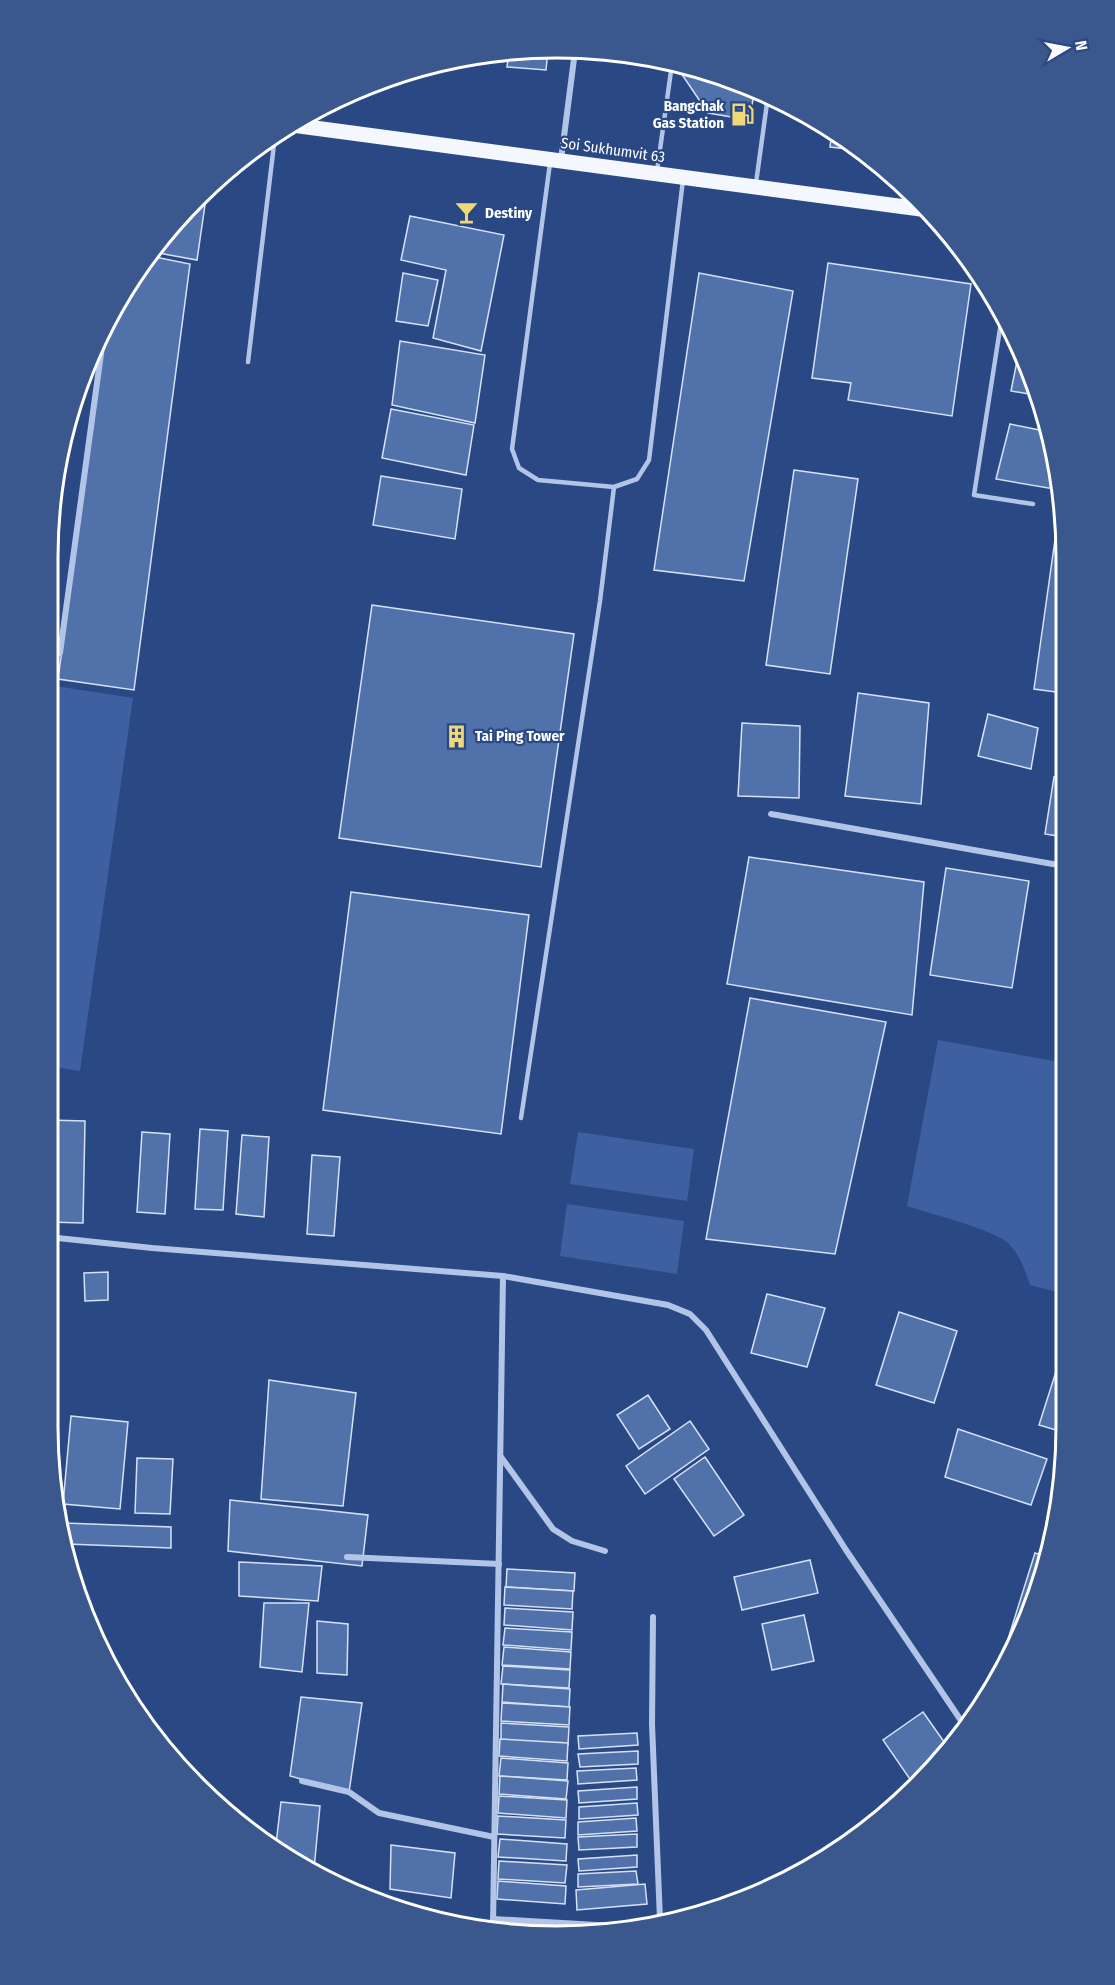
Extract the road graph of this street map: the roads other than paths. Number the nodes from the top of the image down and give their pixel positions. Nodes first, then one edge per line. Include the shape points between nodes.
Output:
1 (574, 59) edge
2 (671, 72) edge
3 (767, 105) edge
4 (305, 127) edge
5 (274, 148) edge
6 (556, 160) junction
7 (656, 174) junction
8 (683, 178) junction
9 (756, 187) junction
10 (913, 208) edge
11 (1000, 328) edge
12 (101, 357) edge
13 (248, 362) dead end
14 (614, 487) junction
15 (1034, 504) dead end
16 (60, 653) dead end
17 (771, 814) dead end
18 (1056, 865) edge
19 (521, 1118) dead end
20 (58, 1238) edge
21 (503, 1276) junction
22 (500, 1457) junction
23 (605, 1551) dead end
24 (347, 1557) dead end
25 (499, 1564) junction
26 (653, 1617) dead end
27 (961, 1720) edge
28 (302, 1781) dead end
29 (494, 1837) junction
30 (660, 1916) edge
31 (493, 1923) edge
32 (508, 1923) edge
33 (576, 1925) edge

1 - 6 street
2 - 7 lane
3 - 9 lane
4 - 6 main road, Soi Sukhumvit 63
5 - 13 lane
6 - 7 main road, Soi Sukhumvit 63
6 - 14 lane via 512,449 519,468 538,480
7 - 8 main road, Soi Sukhumvit 63
8 - 9 main road, Soi Sukhumvit 63
8 - 14 lane via 649,460 637,479
9 - 10 main road, Soi Sukhumvit 63
11 - 15 lane via 974,495
12 - 16 street
14 - 19 lane
17 - 18 street
20 - 21 street
21 - 22 street
21 - 27 street via 668,1305 690,1314 706,1330 846,1550
22 - 23 street via 553,1529 572,1541
22 - 25 street
24 - 25 street
25 - 29 street
26 - 30 street via 652,1725
28 - 29 street via 349,1792 379,1813
29 - 31 street
32 - 33 street

